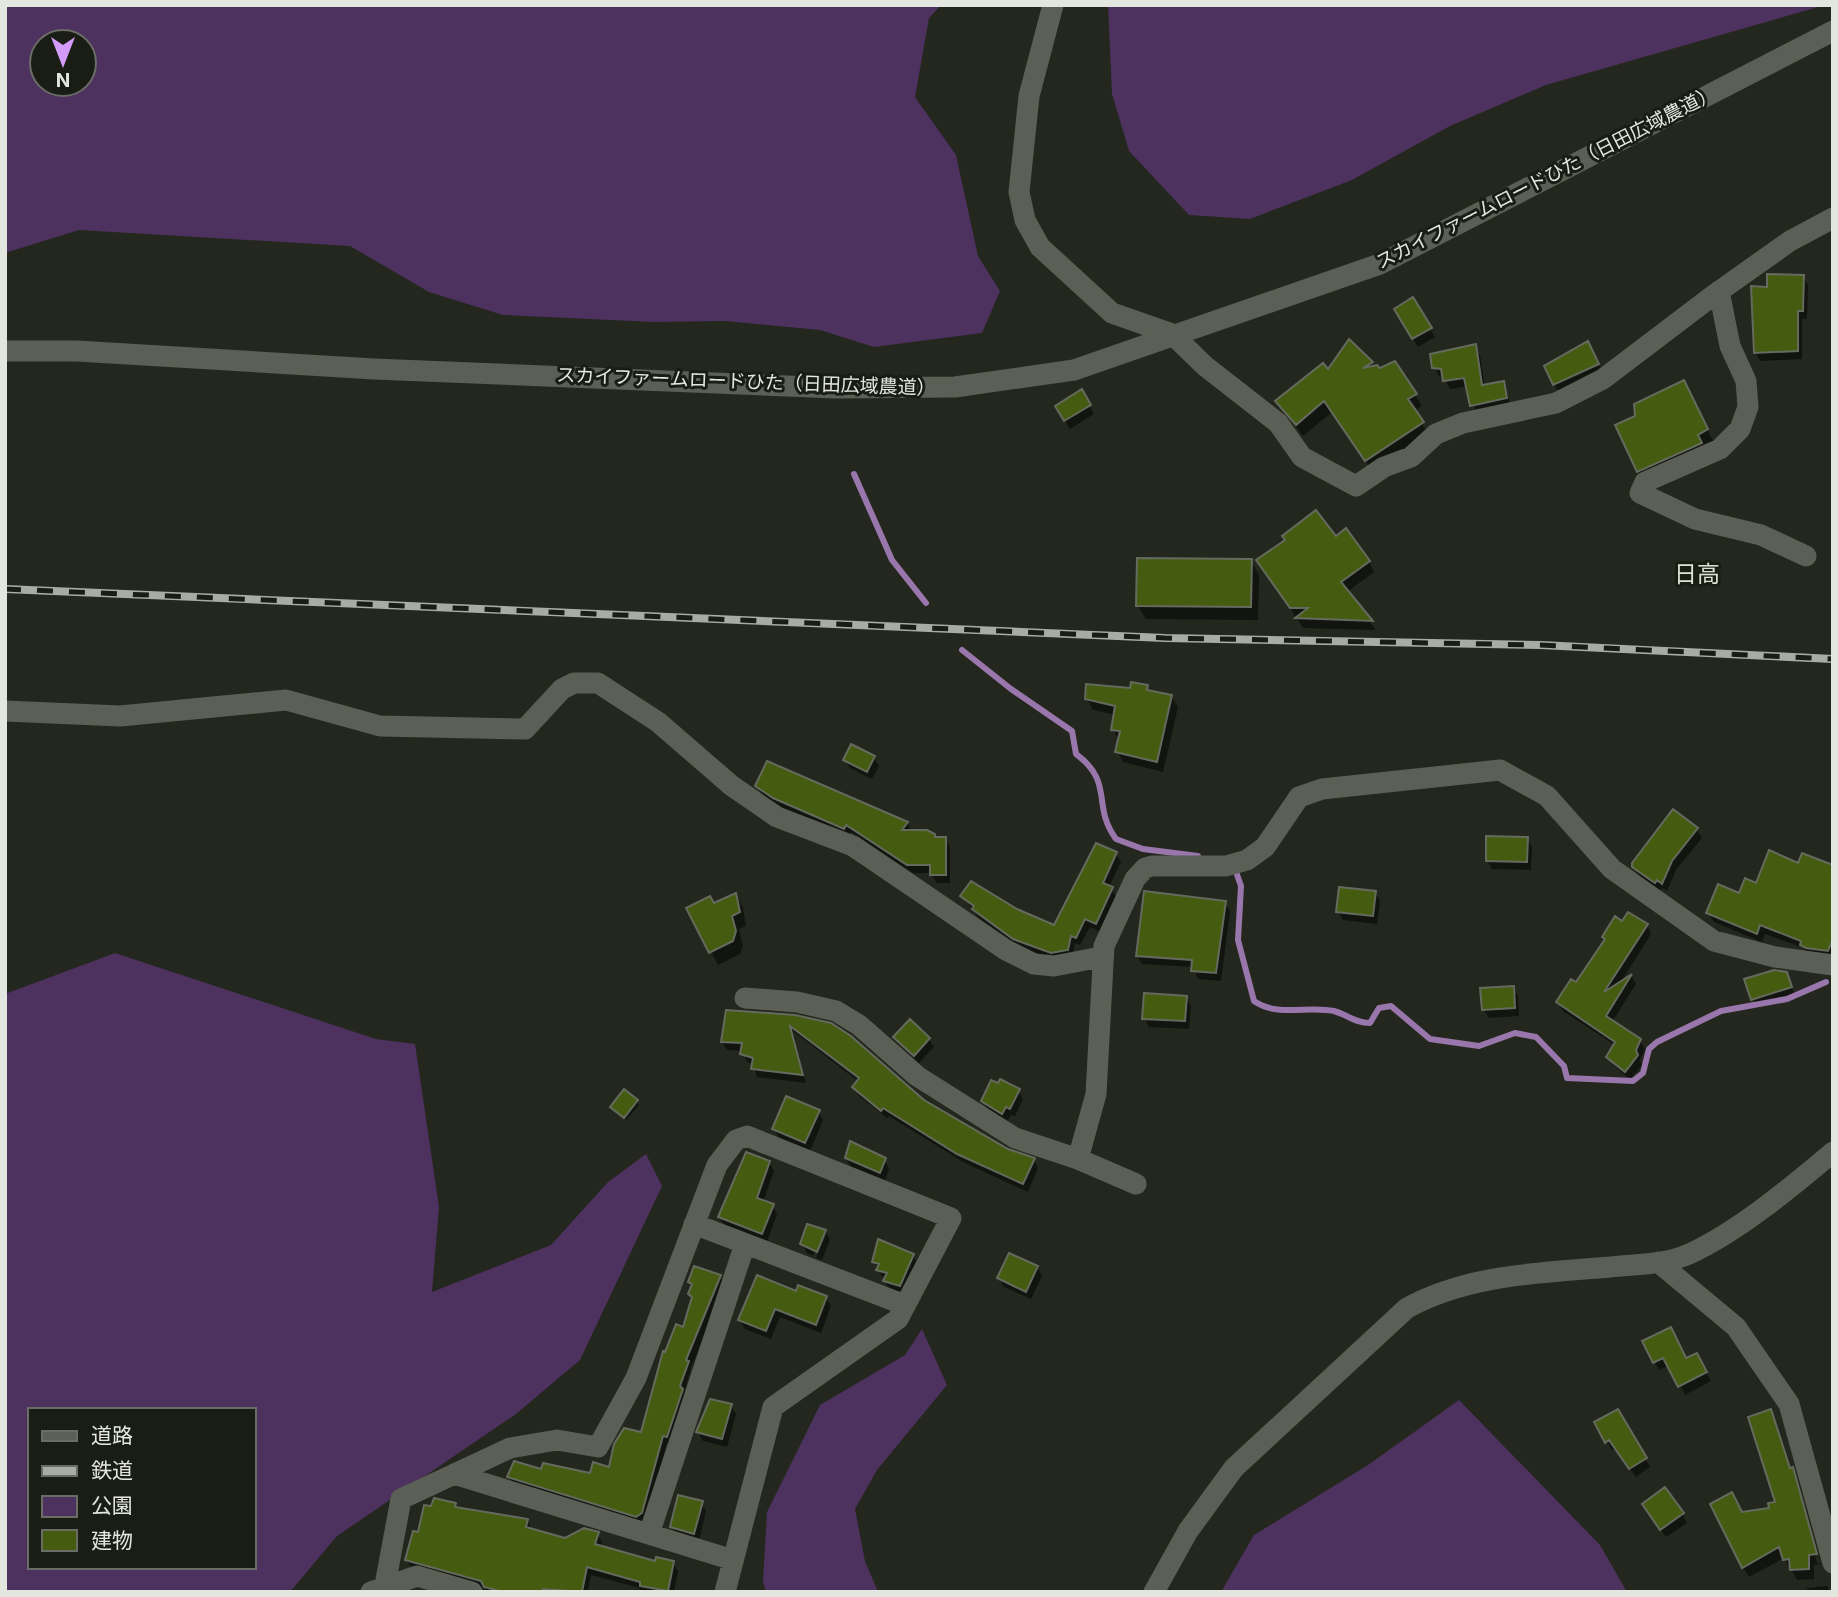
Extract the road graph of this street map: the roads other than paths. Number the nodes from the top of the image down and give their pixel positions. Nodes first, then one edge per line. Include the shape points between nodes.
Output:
1 (1053, 5) edge
2 (1833, 31) edge
3 (1833, 218) edge
4 (1719, 291) junction
5 (1172, 334) junction
6 (5, 351) edge
7 (1806, 556) dead end
8 (5, 711) edge
9 (1101, 957) junction
10 (1833, 965) edge
11 (745, 998) dead end
12 (1833, 1152) edge
13 (1078, 1159) junction
14 (1136, 1184) dead end
15 (694, 1224) junction
16 (745, 1244) junction
17 (1658, 1262) junction
18 (905, 1306) junction
19 (454, 1474) junction
20 (649, 1534) junction
21 (733, 1560) junction
22 (1833, 1563) edge
23 (416, 1584) edge
24 (378, 1588) edge
25 (472, 1592) edge
26 (725, 1592) edge
27 (1154, 1592) edge

1 - 5 street via 1029,96 1019,191 1025,220 1055,264 1112,313
2 - 5 street, スカイファームロードひた（日田広域農道） via 1380,264
3 - 4 street
4 - 5 street via 1603,379 1556,403 1463,423 1436,434 1410,457 1356,486 1302,457 1278,423
4 - 7 street via 1730,346 1746,381 1748,407 1740,429 1720,449 1645,482 1640,493 1695,519 1762,535
5 - 6 street, スカイファームロードひた（日田広域農道） via 1073,370 955,387 836,388
8 - 9 street via 120,716 286,700 380,726 525,729 562,689 573,683 598,683 658,722 732,786 777,817 853,846 1006,950 1034,964 1054,966
9 - 10 street via 1129,891 1145,868 1226,866 1247,860 1265,847 1299,797 1357,783 1500,770 1547,796 1612,869 1714,941 1775,957
9 - 13 street via 1096,1094
11 - 13 street via 806,1003 836,1011 859,1025 916,1076 1015,1138
12 - 17 street via 1764,1207 1688,1255
13 - 14 street
15 - 16 street
15 - 18 street via 717,1165 736,1140 747,1136 951,1218
15 - 19 street via 636,1378 598,1447 556,1440 510,1448
16 - 18 street
16 - 20 street
17 - 22 street via 1736,1327 1789,1404
17 - 27 street via 1498,1278 1432,1295 1407,1308 1234,1468 1188,1531
18 - 21 street via 898,1319 773,1407
19 - 20 street
19 - 24 street via 401,1499
20 - 21 street
21 - 26 street
23 - 24 street
23 - 25 street

